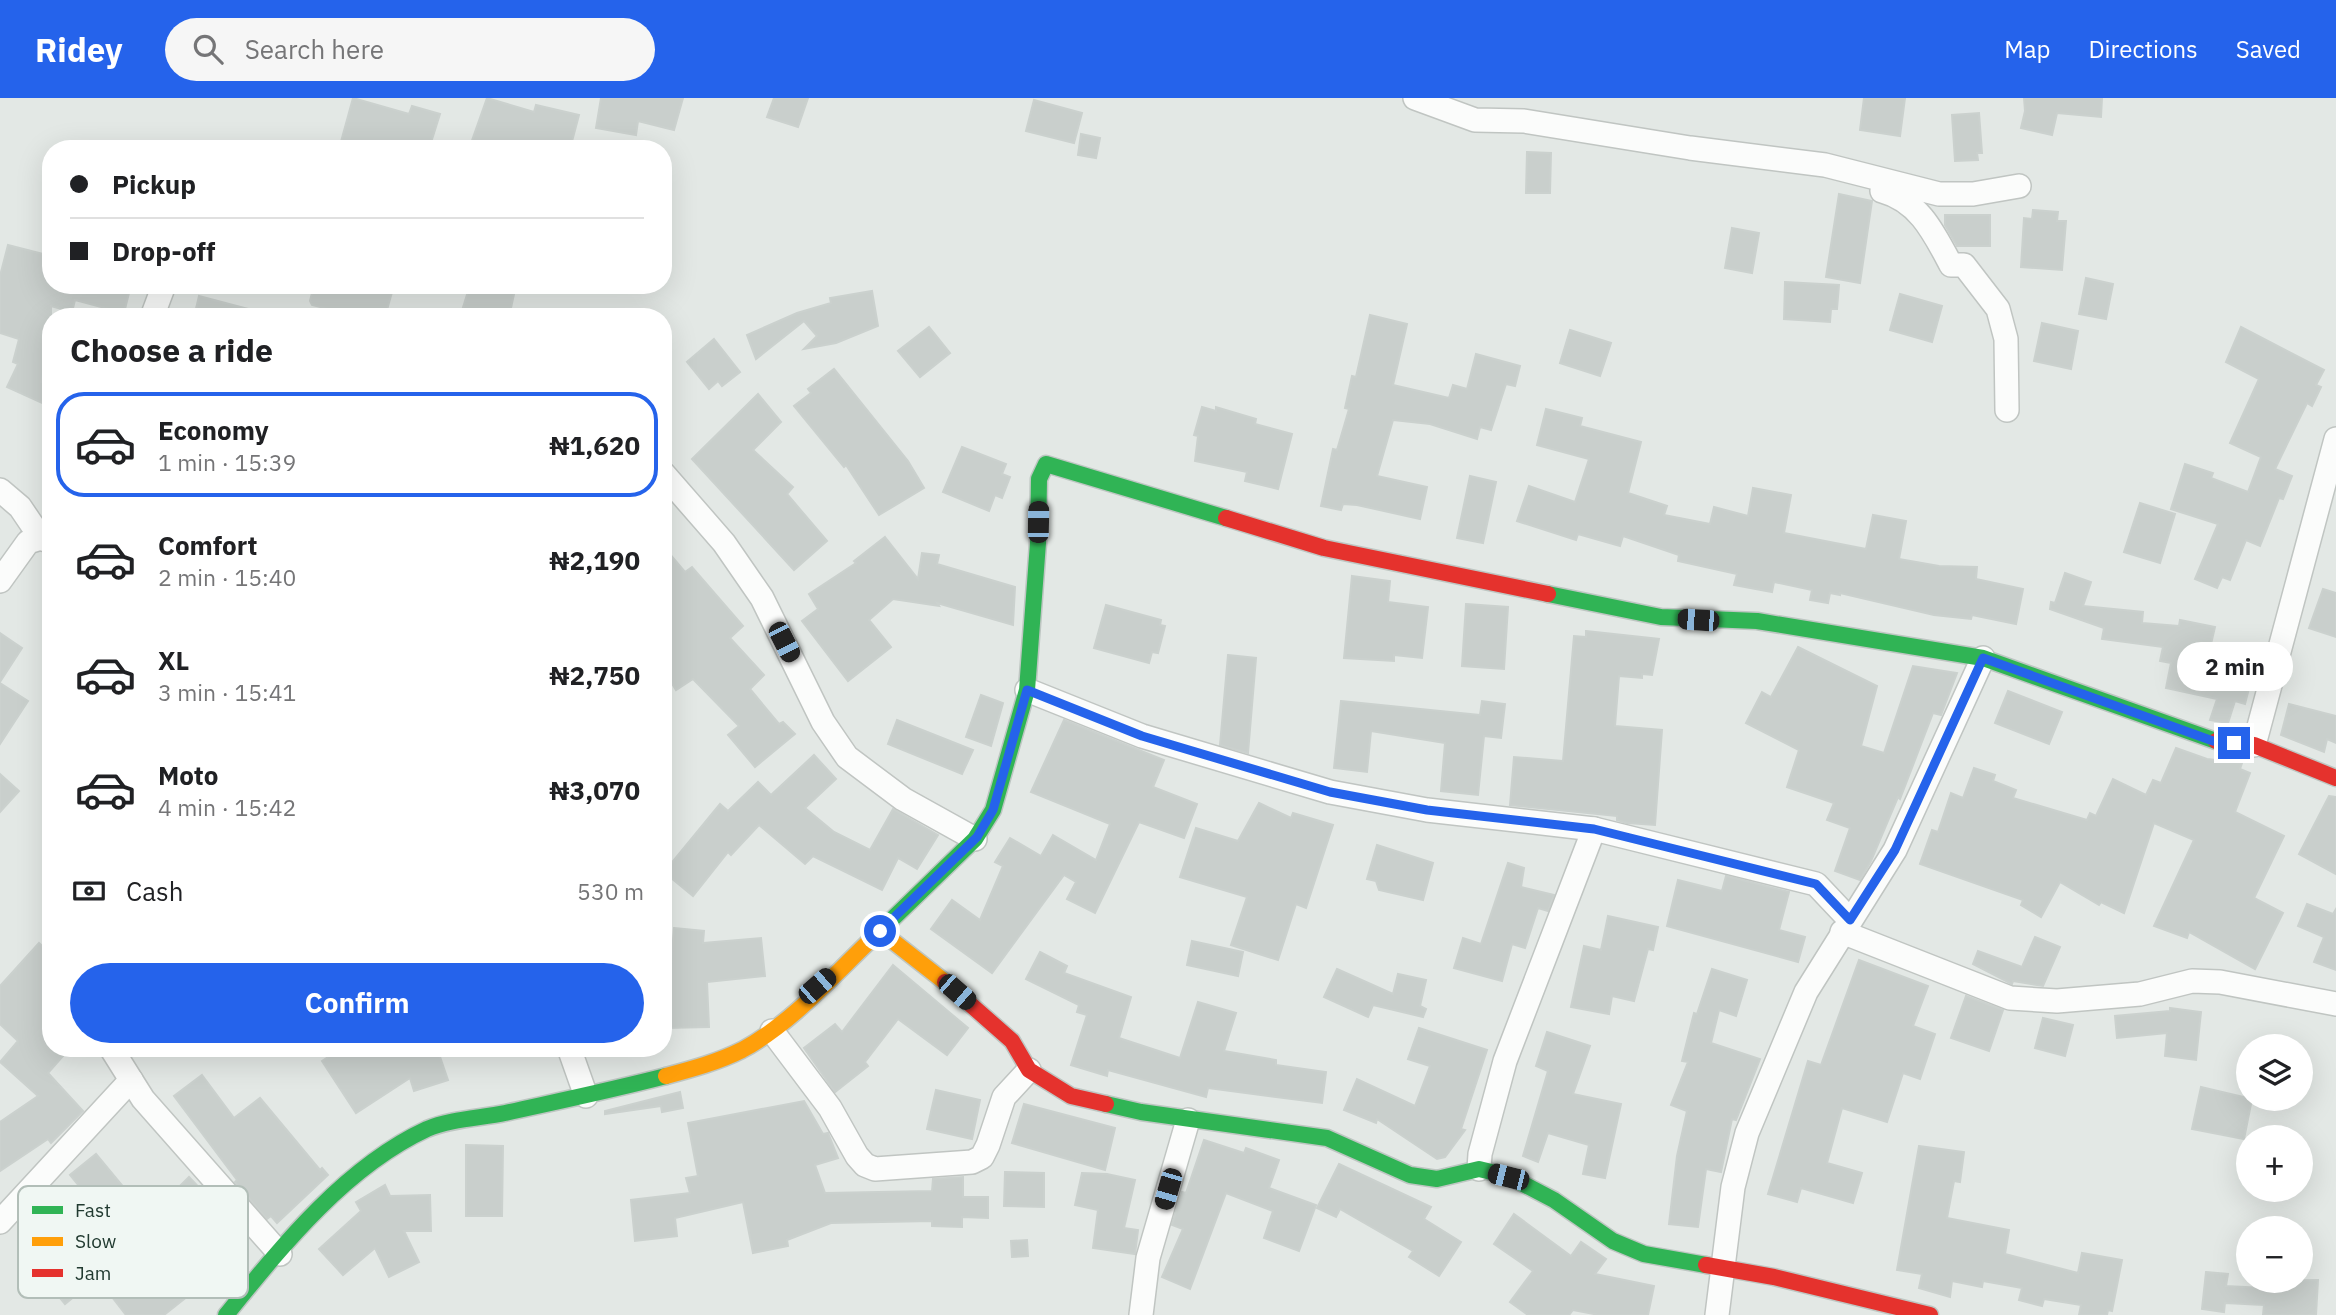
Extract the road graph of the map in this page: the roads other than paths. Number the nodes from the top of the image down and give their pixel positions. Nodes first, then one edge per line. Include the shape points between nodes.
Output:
1 (1415, 98) edge
2 (1866, 176) junction
3 (2019, 186) dead end
4 (2007, 410) dead end
5 (2336, 439) edge
6 (672, 483) edge
7 (0, 490) edge
8 (42, 535) edge
9 (42, 540) edge
10 (0, 581) edge
11 (1983, 658) junction
12 (1027, 690) junction
13 (2254, 745) junction
14 (2336, 778) edge
15 (1594, 829) junction
16 (975, 838) junction
17 (1846, 926) junction
18 (880, 931) junction
19 (2336, 1004) edge
20 (772, 1031) junction
21 (117, 1057) edge
22 (572, 1057) edge
23 (1029, 1070) junction
24 (131, 1080) junction
25 (586, 1096) junction
26 (1188, 1120) junction
27 (1479, 1170) junction
28 (33, 1186) edge
29 (219, 1186) edge
30 (18, 1202) edge
31 (248, 1218) edge
32 (0, 1222) edge
33 (280, 1254) junction
34 (1724, 1269) junction
35 (248, 1290) edge
36 (241, 1298) edge
37 (226, 1315) edge
38 (1141, 1315) edge
39 (1717, 1315) edge
40 (1930, 1315) edge

1 - 2 street via 1475,120 1524,121 1825,164
2 - 3 street via 1940,194
2 - 4 street via 1872,188 1897,195 1917,210 1951,265 1964,265 1998,309 2006,339
5 - 13 street
6 - 16 street via 724,542 762,598 823,722 846,757 903,799
7 - 8 street
9 - 10 street via 28,542
11 - 12 street via 1758,621 1661,617 1337,550 1046,464 1039,479
11 - 13 street via 2213,741
11 - 17 street via 1895,850
12 - 15 street via 1142,736 1330,792 1427,810
12 - 16 street via 993,810
13 - 14 street
15 - 17 street via 1816,884
15 - 27 street via 1505,1061
16 - 18 street
17 - 19 street via 2010,998 2029,1002 2140,994 2192,981
17 - 34 street via 1806,992 1747,1133 1733,1187
18 - 20 street
18 - 23 street via 1012,1041
20 - 23 street via 830,1108 857,1156 875,1169 972,1162 982,1157 1004,1097
20 - 25 street via 703,1066
21 - 24 street
22 - 25 street
23 - 26 street via 1071,1096
24 - 28 street
24 - 29 street
25 - 33 street via 413,1135 348,1184
26 - 27 street via 1327,1138 1410,1175 1437,1180
26 - 38 street via 1148,1258
27 - 34 street via 1508,1177 1554,1200 1613,1241 1644,1254
30 - 32 street
31 - 33 street
33 - 35 street
34 - 39 street
34 - 40 street
36 - 37 street

